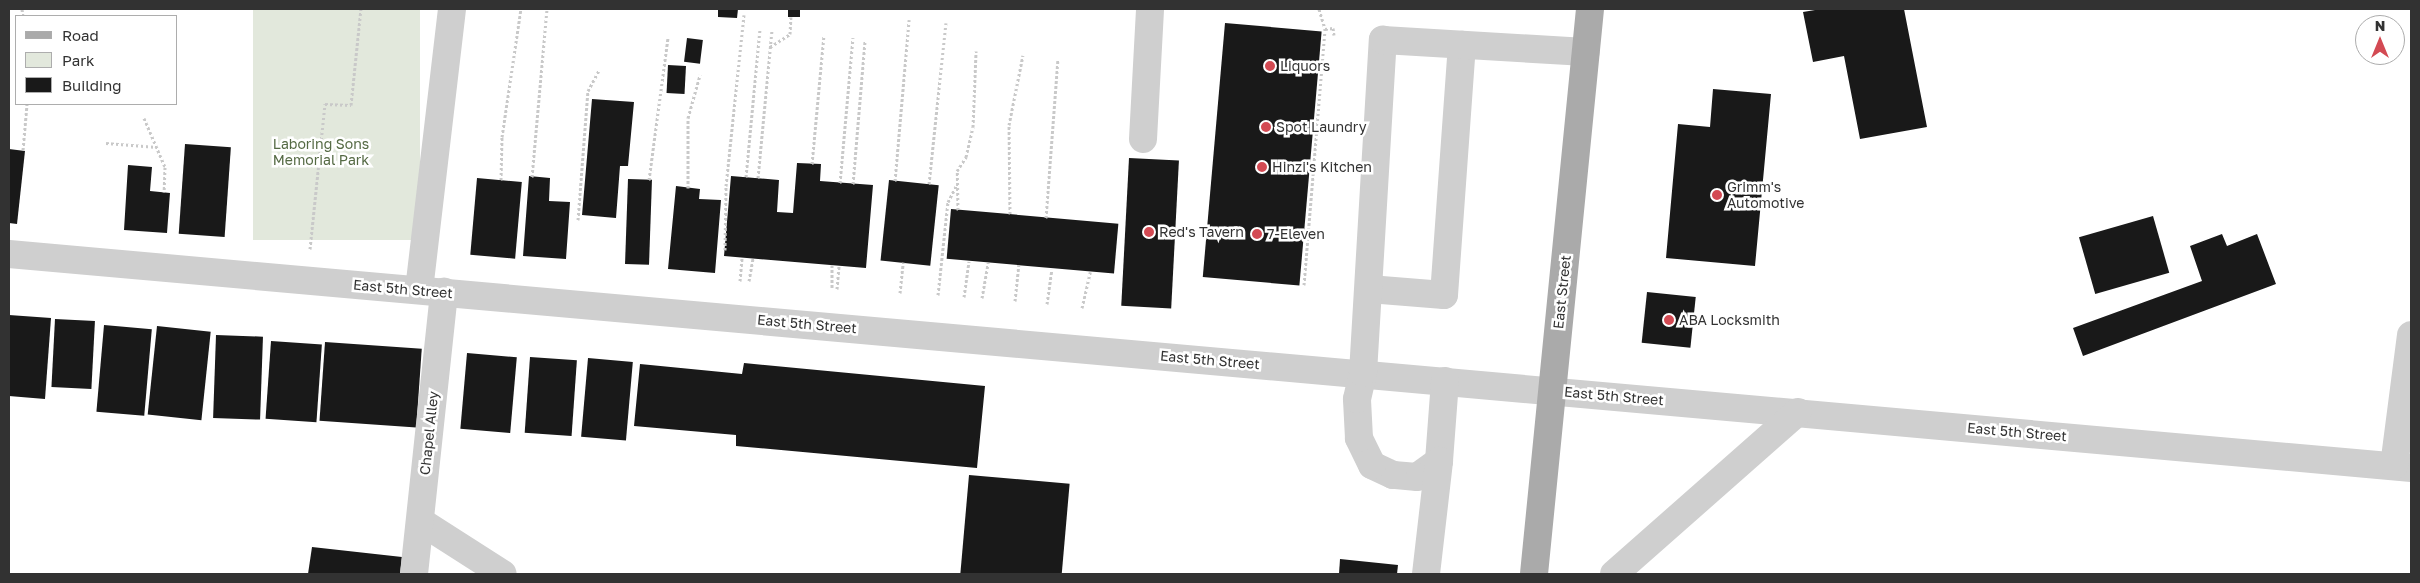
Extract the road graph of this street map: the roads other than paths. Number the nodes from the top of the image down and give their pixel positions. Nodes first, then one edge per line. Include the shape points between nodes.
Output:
1 (452, 9) edge
2 (1150, 9) edge
3 (1590, 9) edge
4 (1462, 44) junction
5 (1586, 52) junction
6 (1142, 139) dead end
7 (9, 254) edge
8 (1369, 289) junction
9 (432, 291) junction
10 (2411, 335) edge
11 (1364, 373) junction
12 (1445, 380) junction
13 (1553, 390) junction
14 (1798, 412) junction
15 (1438, 462) junction
16 (2403, 467) edge
17 (420, 520) junction
18 (414, 574) edge
19 (503, 574) edge
20 (1426, 574) edge
21 (1534, 574) edge
22 (1614, 574) edge

1 - 9 street, Chapel Alley
2 - 6 street
3 - 5 main road, East Street
4 - 5 street
4 - 8 street via 1444,295
4 - 8 street via 1383,40
5 - 13 main road, East Street
7 - 9 street, East 5th Street
8 - 11 street
9 - 11 street, East 5th Street
9 - 17 street, Chapel Alley
10 - 16 street
11 - 12 street, East 5th Street
11 - 15 street via 1356,420 1372,465 1393,475 1417,477
12 - 13 street, East 5th Street
12 - 15 street
13 - 14 street, East 5th Street
13 - 21 main road, East Street
14 - 16 street, East 5th Street
14 - 22 street
15 - 20 street
17 - 18 street, Chapel Alley
17 - 19 street

